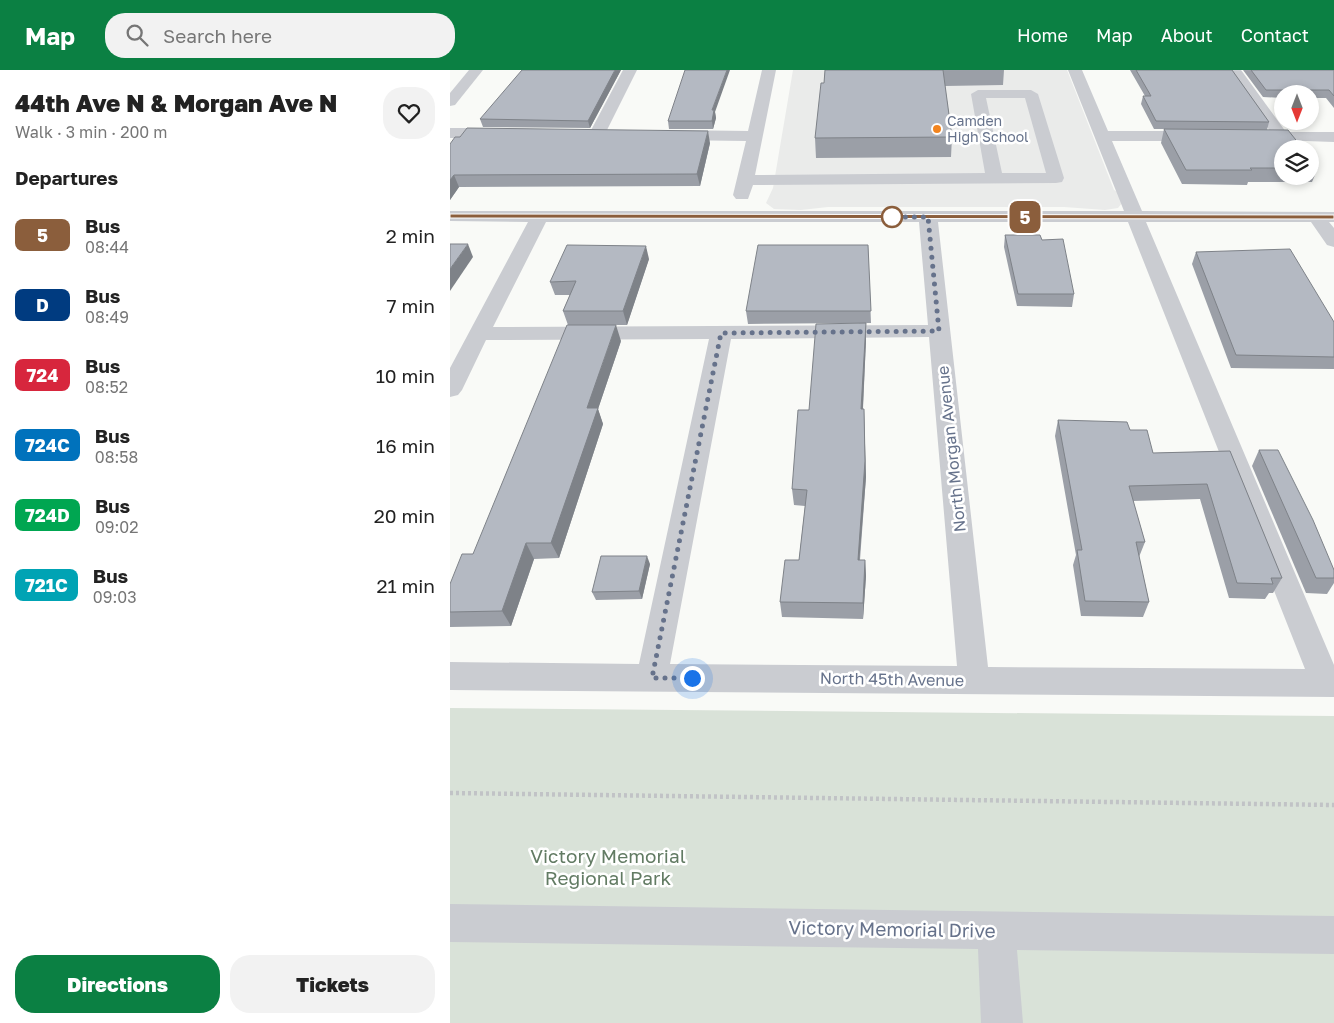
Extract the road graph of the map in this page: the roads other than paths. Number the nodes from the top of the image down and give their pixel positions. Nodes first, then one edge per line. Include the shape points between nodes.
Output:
1 (476, 70) edge
2 (630, 70) edge
3 (769, 70) edge
4 (1075, 70) edge
5 (1234, 70) edge
6 (450, 102) edge
7 (450, 133) edge
8 (519, 133) edge
9 (578, 134) edge
10 (597, 134) junction
11 (617, 134) edge
12 (657, 135) edge
13 (755, 136) junction
14 (1102, 136) junction
15 (1212, 136) edge
16 (1241, 136) edge
17 (1281, 136) junction
18 (1334, 137) edge
19 (994, 179) junction
20 (745, 180) junction
21 (450, 216) edge
22 (540, 216) junction
23 (737, 217) junction
24 (928, 217) junction
25 (1135, 217) junction
26 (1325, 217) edge
27 (1334, 241) edge
28 (939, 331) junction
29 (721, 333) junction
30 (478, 334) junction
31 (458, 360) edge
32 (450, 390) edge
33 (450, 676) edge
34 (652, 678) junction
35 (970, 680) junction
36 (1330, 683) edge
37 (450, 923) edge
38 (996, 931) junction
39 (1334, 935) edge
40 (1002, 1023) edge

1 - 6 street
2 - 10 street
3 - 13 street
4 - 14 street
5 - 17 street
7 - 8 street
9 - 10 street
10 - 11 street
12 - 13 street
13 - 20 street
14 - 15 street
14 - 25 street
16 - 17 street
17 - 18 street
19 - 19 street via 978,94 1031,94 1056,178
19 - 20 street
20 - 23 street
21 - 22 street
22 - 23 street
22 - 30 street
23 - 24 street
24 - 25 street
24 - 28 street, North Morgan Avenue
25 - 26 street
25 - 36 street
26 - 27 street
28 - 29 street
28 - 35 street, North Morgan Avenue via 973,668
29 - 30 street
29 - 34 street
30 - 31 street
31 - 32 street
33 - 34 street, North 45th Avenue
34 - 35 street, North 45th Avenue
35 - 36 street, North 45th Avenue
37 - 38 street, Victory Memorial Drive
38 - 39 street, Victory Memorial Drive
38 - 40 street

